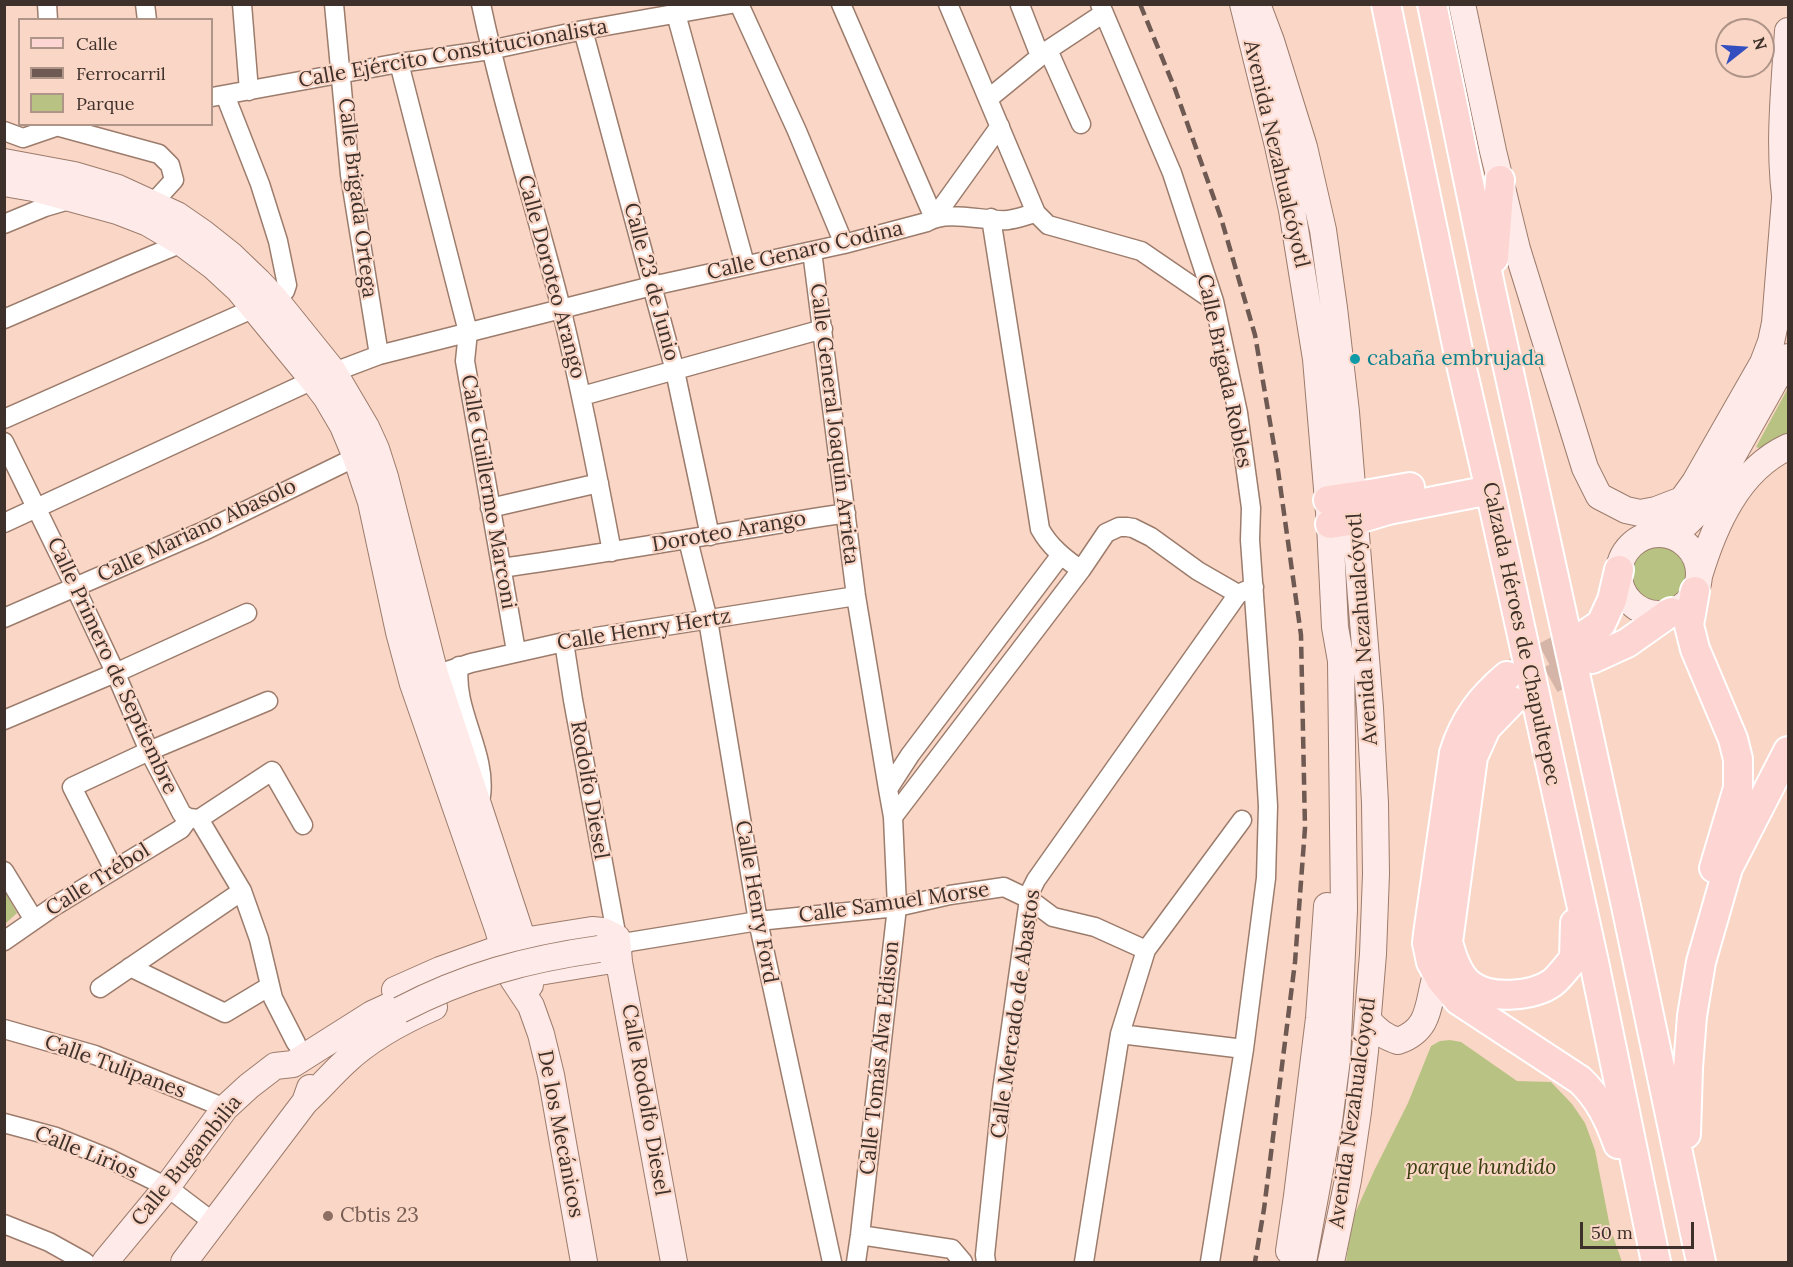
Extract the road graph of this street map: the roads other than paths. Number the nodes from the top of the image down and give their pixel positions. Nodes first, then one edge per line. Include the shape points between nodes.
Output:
1 (242, 4) edge
2 (334, 4) edge
3 (481, 4) edge
4 (731, 4) edge
5 (739, 4) edge
6 (841, 4) edge
7 (948, 4) edge
8 (1243, 4) edge
9 (1257, 4) edge
10 (1386, 4) edge
11 (1432, 4) edge
12 (1462, 4) edge
13 (1020, 5) edge
14 (1102, 9) edge
15 (640, 12) edge
16 (676, 14) junction
17 (583, 30) junction
18 (1788, 31) edge
19 (490, 50) junction
20 (1044, 53) junction
21 (399, 63) junction
22 (341, 74) junction
23 (249, 91) junction
24 (218, 96) edge
25 (988, 99) junction
26 (1081, 124) dead end
27 (58, 126) edge
28 (64, 126) edge
29 (1000, 126) junction
30 (4, 131) edge
31 (4, 162) edge
32 (1500, 180) junction
33 (4, 183) edge
34 (74, 198) junction
35 (153, 203) junction
36 (1787, 209) edge
37 (1036, 213) junction
38 (934, 218) junction
39 (991, 218) junction
40 (4, 224) edge
41 (182, 243) junction
42 (844, 244) junction
43 (812, 251) junction
44 (745, 264) junction
45 (652, 286) junction
46 (1491, 290) junction
47 (1214, 301) junction
48 (265, 304) junction
49 (561, 310) junction
50 (4, 319) edge
51 (823, 329) junction
52 (468, 332) junction
53 (378, 356) junction
54 (1788, 357) edge
55 (675, 371) junction
56 (323, 376) junction
57 (582, 396) junction
58 (4, 419) edge
59 (4, 442) edge
60 (1788, 447) edge
61 (356, 457) junction
62 (1488, 481) junction
63 (599, 483) junction
64 (38, 508) junction
65 (490, 508) junction
66 (1342, 510) junction
67 (846, 513) junction
68 (1640, 513) junction
69 (4, 523) edge
70 (1662, 534) junction
71 (710, 536) junction
72 (688, 540) junction
73 (612, 552) junction
74 (1060, 556) junction
75 (501, 568) junction
76 (1081, 570) junction
77 (1619, 570) junction
78 (1360, 580) junction
79 (1333, 583) junction
80 (1697, 584) junction
81 (75, 587) junction
82 (1246, 591) junction
83 (856, 596) junction
84 (1671, 612) junction
85 (247, 613) dead end
86 (4, 618) edge
87 (708, 620) junction
88 (1335, 627) junction
89 (564, 642) junction
90 (516, 651) junction
91 (459, 666) junction
92 (115, 672) junction
93 (424, 679) junction
94 (268, 701) dead end
95 (4, 720) edge
96 (149, 752) junction
97 (1788, 752) edge
98 (888, 789) junction
99 (480, 810) junction
100 (893, 817) junction
101 (194, 818) junction
102 (1242, 820) dead end
103 (303, 825) dead end
104 (114, 870) junction
105 (4, 871) edge
106 (1576, 885) junction
107 (242, 891) junction
108 (1029, 899) junction
109 (897, 907) junction
110 (34, 920) junction
111 (758, 921) junction
112 (4, 941) edge
113 (613, 942) junction
114 (513, 944) junction
115 (1146, 950) junction
116 (466, 960) junction
117 (1701, 962) junction
118 (130, 967) junction
119 (1437, 972) junction
120 (521, 977) junction
121 (270, 986) junction
122 (100, 988) dead end
123 (476, 990) junction
124 (1368, 1020) junction
125 (4, 1029) edge
126 (1120, 1034) junction
127 (1244, 1049) junction
128 (308, 1056) junction
129 (305, 1102) junction
130 (225, 1108) junction
131 (4, 1123) edge
132 (1686, 1182) junction
133 (167, 1187) junction
134 (213, 1222) junction
135 (4, 1224) edge
136 (861, 1235) junction
137 (1654, 1250) edge
138 (85, 1263) edge
139 (105, 1263) edge
140 (184, 1263) edge
141 (584, 1263) edge
142 (674, 1263) edge
143 (832, 1263) edge
144 (856, 1263) edge
145 (963, 1263) edge
146 (986, 1263) edge
147 (1084, 1263) edge
148 (1210, 1263) edge
149 (1287, 1263) edge
150 (1303, 1263) edge
151 (1331, 1263) edge
152 (1701, 1263) edge

1 - 23 street
2 - 22 street, Calle Brigada Ortega
3 - 19 street, Calle Doroteo Arango
4 - 16 street, Calle Ejército Constitucionalista
5 - 42 street
6 - 38 street
7 - 25 street
8 - 66 main road, Avenida Nezahualcóyotl via 1298,244 1321,403
9 - 66 main road, Avenida Nezahualcóyotl via 1304,147 1321,221 1334,308
10 - 62 main road, Calzada Héroes de Chapultepec
11 - 46 main road, Calzada Héroes de Chapultepec
12 - 32 main road
13 - 20 street
14 - 20 street
14 - 47 street, Calle Brigada Robles via 1172,173
15 - 16 street, Calle Ejército Constitucionalista
15 - 17 street, Calle Ejército Constitucionalista
16 - 44 street
17 - 19 street, Calle Ejército Constitucionalista
17 - 45 street, Calle 23 de Junio
18 - 36 main road via 1782,164
19 - 21 street, Calle Ejército Constitucionalista
19 - 49 street, Calle Doroteo Arango
20 - 25 street
20 - 26 street
21 - 22 street, Calle Ejército Constitucionalista
21 - 52 street, Calle Guillermo Marconi
22 - 23 street, Calle Ejército Constitucionalista
22 - 53 street, Calle Brigada Ortega via 350,175
23 - 24 street, Calle Ejército Constitucionalista
24 - 48 street via 260,184 278,241 287,285 285,291
25 - 29 street
27 - 30 street via 23,138
28 - 35 street via 159,154 170,165 174,180
29 - 37 street
29 - 38 street
31 - 35 main road via 74,175
32 - 46 main road
32 - 68 main road via 1517,249 1585,468 1599,496
33 - 34 main road
34 - 40 street
34 - 41 main road via 117,211
35 - 48 main road via 177,215 232,256 258,280
36 - 68 main road via 1775,323 1763,363 1683,500
37 - 39 street, Calle Genaro Codina via 1008,220
37 - 47 street via 1048,225 1141,251
38 - 39 street, Calle Genaro Codina
38 - 42 street, Calle Genaro Codina
39 - 74 street via 1040,529
41 - 48 main road via 239,290
41 - 50 street
42 - 43 street, Calle Genaro Codina
43 - 44 street, Calle Genaro Codina
43 - 51 street, Calle General Joaquín Arrieta
44 - 45 street, Calle Genaro Codina
45 - 49 street, Calle Genaro Codina
45 - 55 street, Calle 23 de Junio
46 - 132 main road, Calzada Héroes de Chapultepec
47 - 82 street, Calle Brigada Robles via 1238,413 1251,508
48 - 56 main road
48 - 58 street
49 - 52 street, Calle Genaro Codina
49 - 57 street, Calle Doroteo Arango
51 - 55 street
51 - 67 street, Calle General Joaquín Arrieta
52 - 53 street, Calle Genaro Codina
52 - 65 street, Calle Guillermo Marconi via 465,361
53 - 56 street, Calle Genaro Codina
54 - 70 main road via 1705,505 1687,523
55 - 57 street
55 - 71 street, Calle 23 de Junio
56 - 61 main road via 326,397
56 - 64 street, Calle Genaro Codina
56 - 93 main road via 366,427 376,449 385,477
57 - 63 street, Calle Doroteo Arango
59 - 64 street, Calle Primero de Septiembre
60 - 80 main road via 1768,458 1746,479 1714,532
61 - 81 street, Calle Mariano Abasolo via 204,531
61 - 93 main road via 371,502 399,632
62 - 66 main road
62 - 106 main road, Calzada Héroes de Chapultepec
63 - 65 street
63 - 73 street, Calle Doroteo Arango
64 - 69 street, Calle Genaro Codina
64 - 81 street, Calle Primero de Septiembre
65 - 75 street, Calle Guillermo Marconi
66 - 78 main road, Avenida Nezahualcóyotl
66 - 79 main road, Avenida Nezahualcóyotl
67 - 71 street, Doroteo Arango
67 - 83 street, Calle General Joaquín Arrieta
68 - 70 main road
70 - 77 main road via 1646,536 1633,544 1623,555
70 - 80 main road via 1683,541 1690,548 1698,566
71 - 72 street, Doroteo Arango
72 - 73 street, Doroteo Arango
72 - 87 street, Calle Henry Ford
73 - 75 street, Doroteo Arango
74 - 76 street
74 - 98 street
75 - 90 street, Calle Guillermo Marconi
76 - 82 street via 1106,533 1127,527 1151,537 1198,571
76 - 100 street
77 - 84 main road via 1625,595 1634,605 1658,614
77 - 84 main road via 1612,600 1587,648 1627,643
78 - 79 main road
78 - 124 main road, Avenida Nezahualcóyotl via 1375,815 1376,874
79 - 88 main road, Avenida Nezahualcóyotl
80 - 84 main road via 1689,600
80 - 117 main road via 1689,625 1738,759 1738,788 1712,873
81 - 86 street, Calle Mariano Abasolo
81 - 92 street, Calle Primero de Septiembre
82 - 108 street, Calle Mercado de Abastos via 1036,880
82 - 127 street, Calle Brigada Robles via 1263,721 1268,806 1266,878
83 - 87 street, Calle Henry Hertz
83 - 98 street, Calle General Joaquín Arrieta
85 - 92 street
87 - 89 street, Calle Henry Hertz
87 - 111 street, Calle Henry Ford
88 - 149 main road, Avenida Nezahualcóyotl via 1328,659 1330,856 1319,1018
88 - 150 main road, Avenida Nezahualcóyotl via 1341,661 1342,716 1341,989 1329,1121
89 - 90 street, Calle Henry Hertz
89 - 113 street, Rodolfo Diesel
90 - 91 street, Calle Henry Hertz
91 - 93 street, Calle Henry Hertz
91 - 99 street via 466,718 481,772
92 - 95 street
92 - 96 street, Calle Primero de Septiembre
93 - 99 main road
93 - 114 main road
94 - 96 street
96 - 101 street, Calle Primero de Septiembre via 182,813
96 - 104 street via 72,787
97 - 117 main road via 1728,868
98 - 100 street, Calle Tomás Alva Edison
99 - 114 main road
100 - 109 street, Calle Tomás Alva Edison
101 - 103 street, Calle Trébol via 272,771
101 - 104 street, Calle Trébol
101 - 107 street, Calle Primero de Septiembre
102 - 115 street
104 - 110 street, Calle Trébol
105 - 110 street
106 - 119 main road via 1574,959 1552,983 1531,992 1500,996 1472,987 1456,968 1448,942 1473,757 1509,689 1490,690 1463,727 1454,753 1428,934 1431,962
106 - 137 main road, Calzada Héroes de Chapultepec
107 - 118 street
107 - 121 street, Calle Primero de Septiembre
108 - 109 street, Calle Samuel Morse via 1004,887
108 - 115 street, Calle Samuel Morse via 1053,916 1095,927
108 - 146 street, Calle Mercado de Abastos via 1002,1091
109 - 111 street, Calle Samuel Morse
109 - 136 street, Calle Tomás Alva Edison
110 - 112 street, Calle Trébol
111 - 113 street, Calle Samuel Morse
111 - 143 street, Calle Henry Ford
113 - 114 main road, Calle Bugambilia via 603,931 592,930
113 - 120 main road via 606,961
113 - 128 main road, Calle Samuel Morse, bridge via 475,977 400,1010 344,1048
113 - 142 main road, Calle Rodolfo Diesel
114 - 116 main road, Calle Bugambilia
114 - 120 main road, De los Mecánicos
115 - 126 street
116 - 123 main road
116 - 128 main road, Calle Bugambilia via 380,996
117 - 132 main road via 1688,1068
118 - 121 street via 225,1013
118 - 122 street
119 - 124 main road via 1429,1009 1414,1034 1398,1041 1378,1032
119 - 137 main road via 1458,999 1593,1092 1611,1124
120 - 123 main road
120 - 141 main road, De los Mecánicos via 551,1075
121 - 128 street, Calle Primero de Septiembre via 273,998
123 - 129 main road via 419,1013 379,1035
124 - 151 main road, Avenida Nezahualcóyotl via 1348,1180
125 - 130 street, Calle Tulipanes via 95,1055
126 - 127 street
126 - 147 street
127 - 148 street, Calle Brigada Robles
128 - 129 main road via 311,1083
128 - 130 main road, Calle Bugambilia via 293,1064 276,1066
129 - 134 main road
130 - 133 main road, Calle Bugambilia
131 - 133 street, Calle Lirios via 56,1137
132 - 152 main road, Calzada Héroes de Chapultepec
133 - 134 street, Calle Lirios
133 - 139 main road, Calle Bugambilia
134 - 140 main road
135 - 138 street via 49,1242
136 - 144 street, Calle Tomás Alva Edison
136 - 145 street via 952,1249

